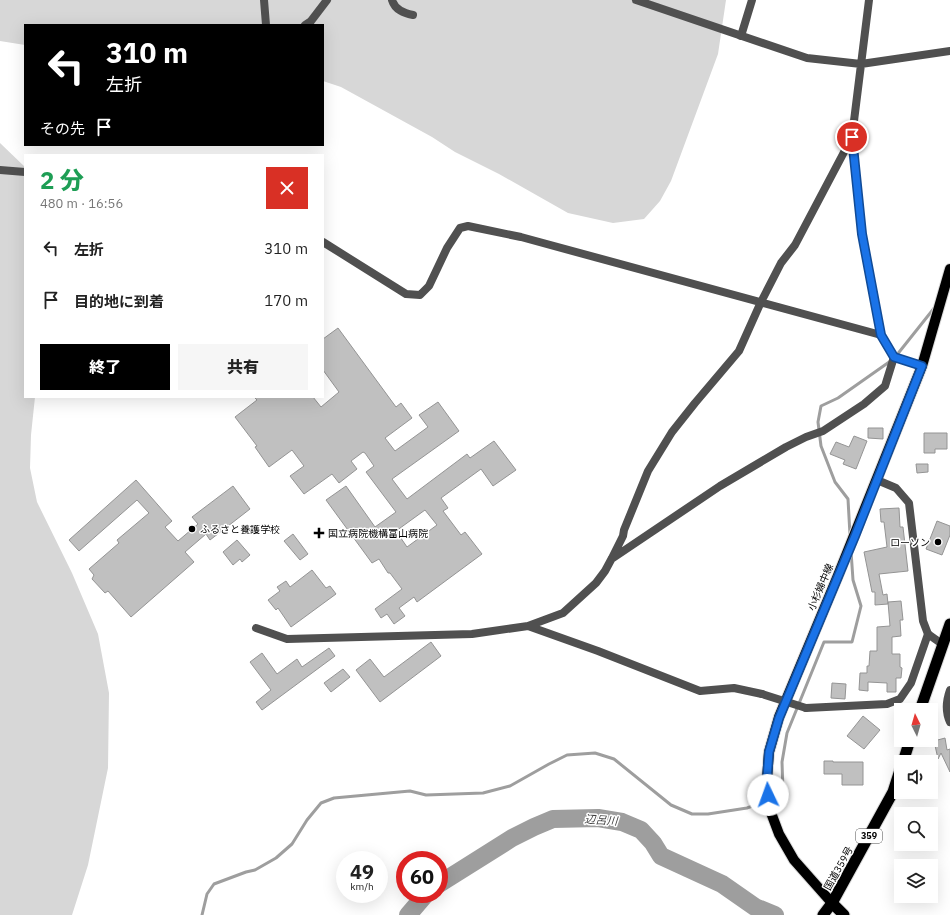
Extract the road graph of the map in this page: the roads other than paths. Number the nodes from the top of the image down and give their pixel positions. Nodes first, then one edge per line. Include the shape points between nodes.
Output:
1 (264, 0) edge
2 (327, 0) edge
3 (392, 0) edge
4 (636, 0) edge
5 (752, 0) edge
6 (869, 0) edge
7 (413, 15) dead end
8 (266, 24) edge
9 (306, 24) edge
10 (741, 36) junction
11 (950, 51) edge
12 (860, 64) junction
13 (852, 137) junction
14 (0, 170) edge
15 (24, 172) edge
16 (324, 243) edge
17 (950, 270) edge
18 (761, 302) junction
19 (881, 335) junction
20 (894, 357) junction
21 (922, 366) junction
22 (877, 480) junction
23 (612, 558) junction
24 (950, 624) edge
25 (528, 626) junction
26 (256, 628) dead end
27 (928, 634) junction
28 (946, 646) edge
29 (950, 690) edge
30 (923, 703) edge
31 (950, 722) edge
32 (894, 789) edge
33 (832, 902) junction
34 (823, 915) edge
35 (844, 915) edge

1 - 8 street
2 - 9 street
3 - 7 street via 403,13
4 - 10 street
5 - 10 street
6 - 12 street
10 - 12 street via 807,58
11 - 12 street
12 - 13 street
13 - 18 street via 795,245 781,263
13 - 19 street via 862,234
14 - 15 street
16 - 18 street via 406,294 420,295 429,286 450,243 460,228 468,226 521,237
17 - 21 main road, 小杉婦中線
18 - 19 street
18 - 23 street via 739,351 672,432 648,470
19 - 20 street
20 - 21 street
20 - 23 street via 885,386 864,404 823,431 786,447 720,486
21 - 22 main road, 小杉婦中線
22 - 27 street via 896,488 909,503 923,621
22 - 33 main road, 小杉婦中線 via 784,704 769,752 767,779 770,810 779,834 794,860
23 - 25 street via 596,583 563,613
24 - 28 highway
25 - 26 street via 472,634 287,639
25 - 27 street, bridge via 700,691 734,688 806,708 887,704 900,700 911,683
27 - 28 street
28 - 30 highway
29 - 31 street via 946,714
32 - 33 highway, 国道359号 / 359
33 - 34 highway, 国道359号 / 359
33 - 35 highway

